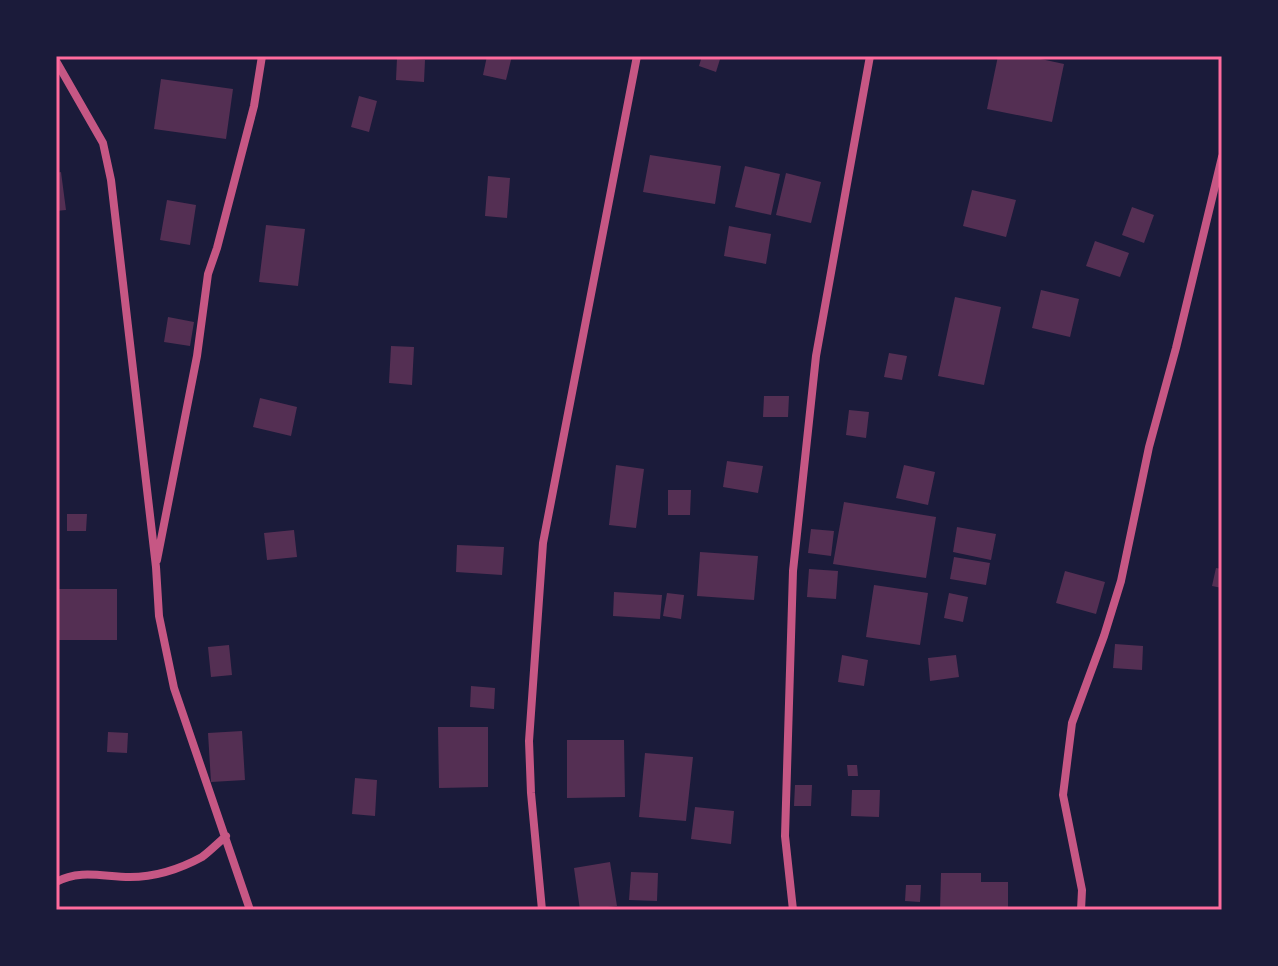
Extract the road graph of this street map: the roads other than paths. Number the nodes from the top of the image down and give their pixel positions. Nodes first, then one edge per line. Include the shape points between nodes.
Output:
1 (262, 56) edge
2 (637, 56) edge
3 (870, 56) edge
4 (56, 61) edge
5 (1222, 157) edge
6 (156, 567) junction
7 (226, 836) junction
8 (56, 882) edge
9 (250, 910) edge
10 (542, 910) edge
11 (793, 910) edge
12 (1081, 910) edge

1 - 6 street via 254,106 208,274
2 - 10 street via 543,543 529,741
3 - 11 street via 816,356 793,571 785,836
4 - 6 street via 103,143 111,180
5 - 12 street via 1121,581 1072,723 1063,795 1082,890
6 - 7 street via 159,616 174,688
7 - 8 street via 203,856 155,875 81,873
7 - 9 street

